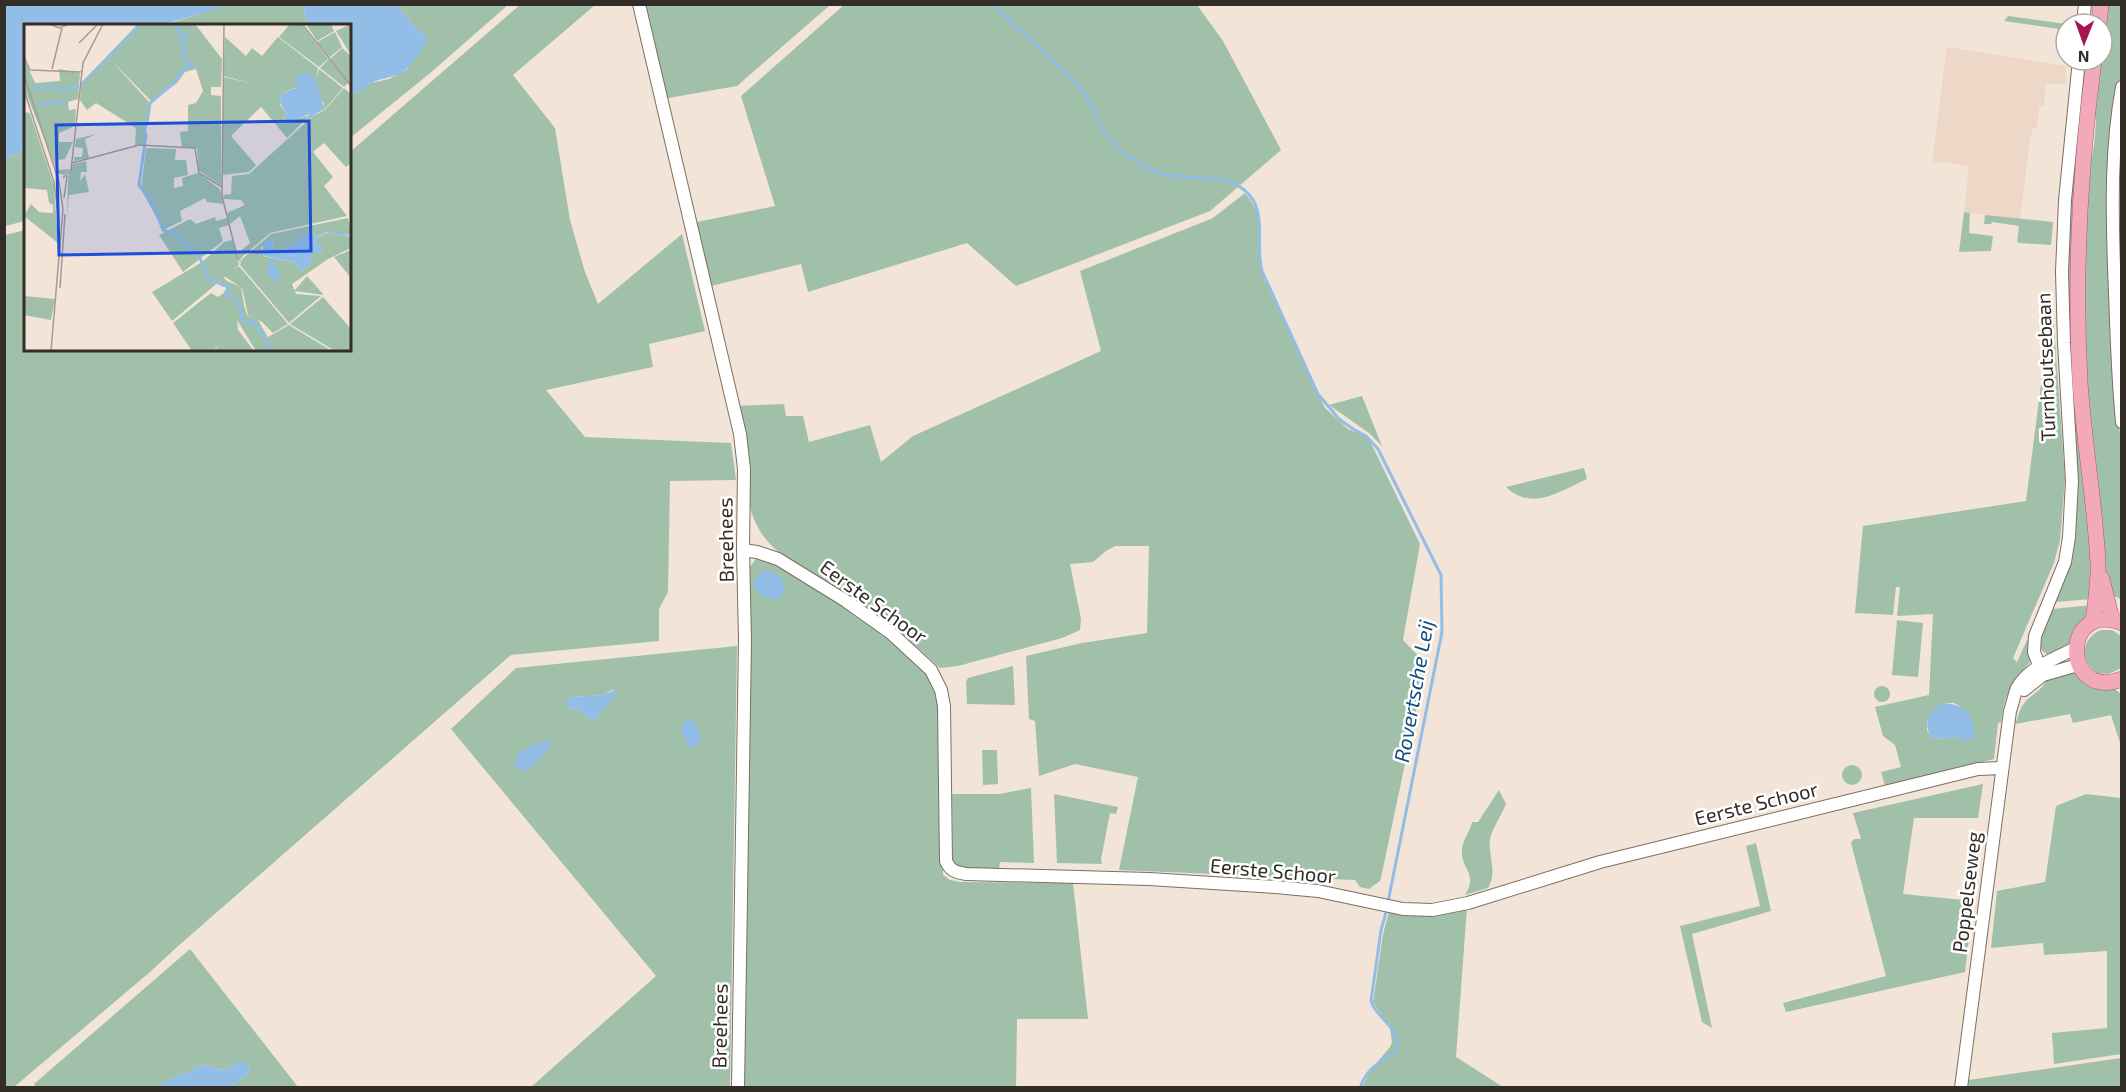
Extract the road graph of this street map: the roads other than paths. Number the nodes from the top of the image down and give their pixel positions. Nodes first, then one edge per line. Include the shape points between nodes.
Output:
1 (639, 4) edge
2 (2078, 72) edge
3 (2093, 72) edge
4 (2121, 87) edge
5 (2121, 422) edge
6 (743, 550) junction
7 (2098, 565) junction
8 (2117, 621) edge
9 (2093, 622) junction
10 (2075, 648) junction
11 (2078, 665) junction
12 (2039, 666) junction
13 (2119, 683) edge
14 (2013, 702) junction
15 (2001, 768) junction
16 (738, 1088) edge
17 (1961, 1088) edge

1 - 6 street, Breehees via 740,434 744,469
2 - 12 street, Turnhoutsebaan via 2062,272 2072,481 2069,537 2065,562 2035,636 2034,652
3 - 7 main road, Turnhoutsebaan via 2079,220 2078,295 2080,385
4 - 5 street via 2112,180
6 - 15 street, Eerste Schoor via 778,559 846,601 891,633 931,670 944,706 946,861 956,872 966,874 1276,887 1417,910 1451,907 1600,862 1978,769
6 - 16 street, Breehees
7 - 8 main road, Turnhoutsebaan
7 - 9 main road, Turnhoutsebaan
8 - 9 main road
9 - 10 main road via 2080,633
10 - 11 main road
10 - 12 street, Poppelseweg
11 - 13 main road via 2093,680
11 - 14 street via 2043,675
12 - 14 street, Poppelseweg via 2021,682
14 - 15 street, Poppelseweg
15 - 17 street, Poppelseweg

